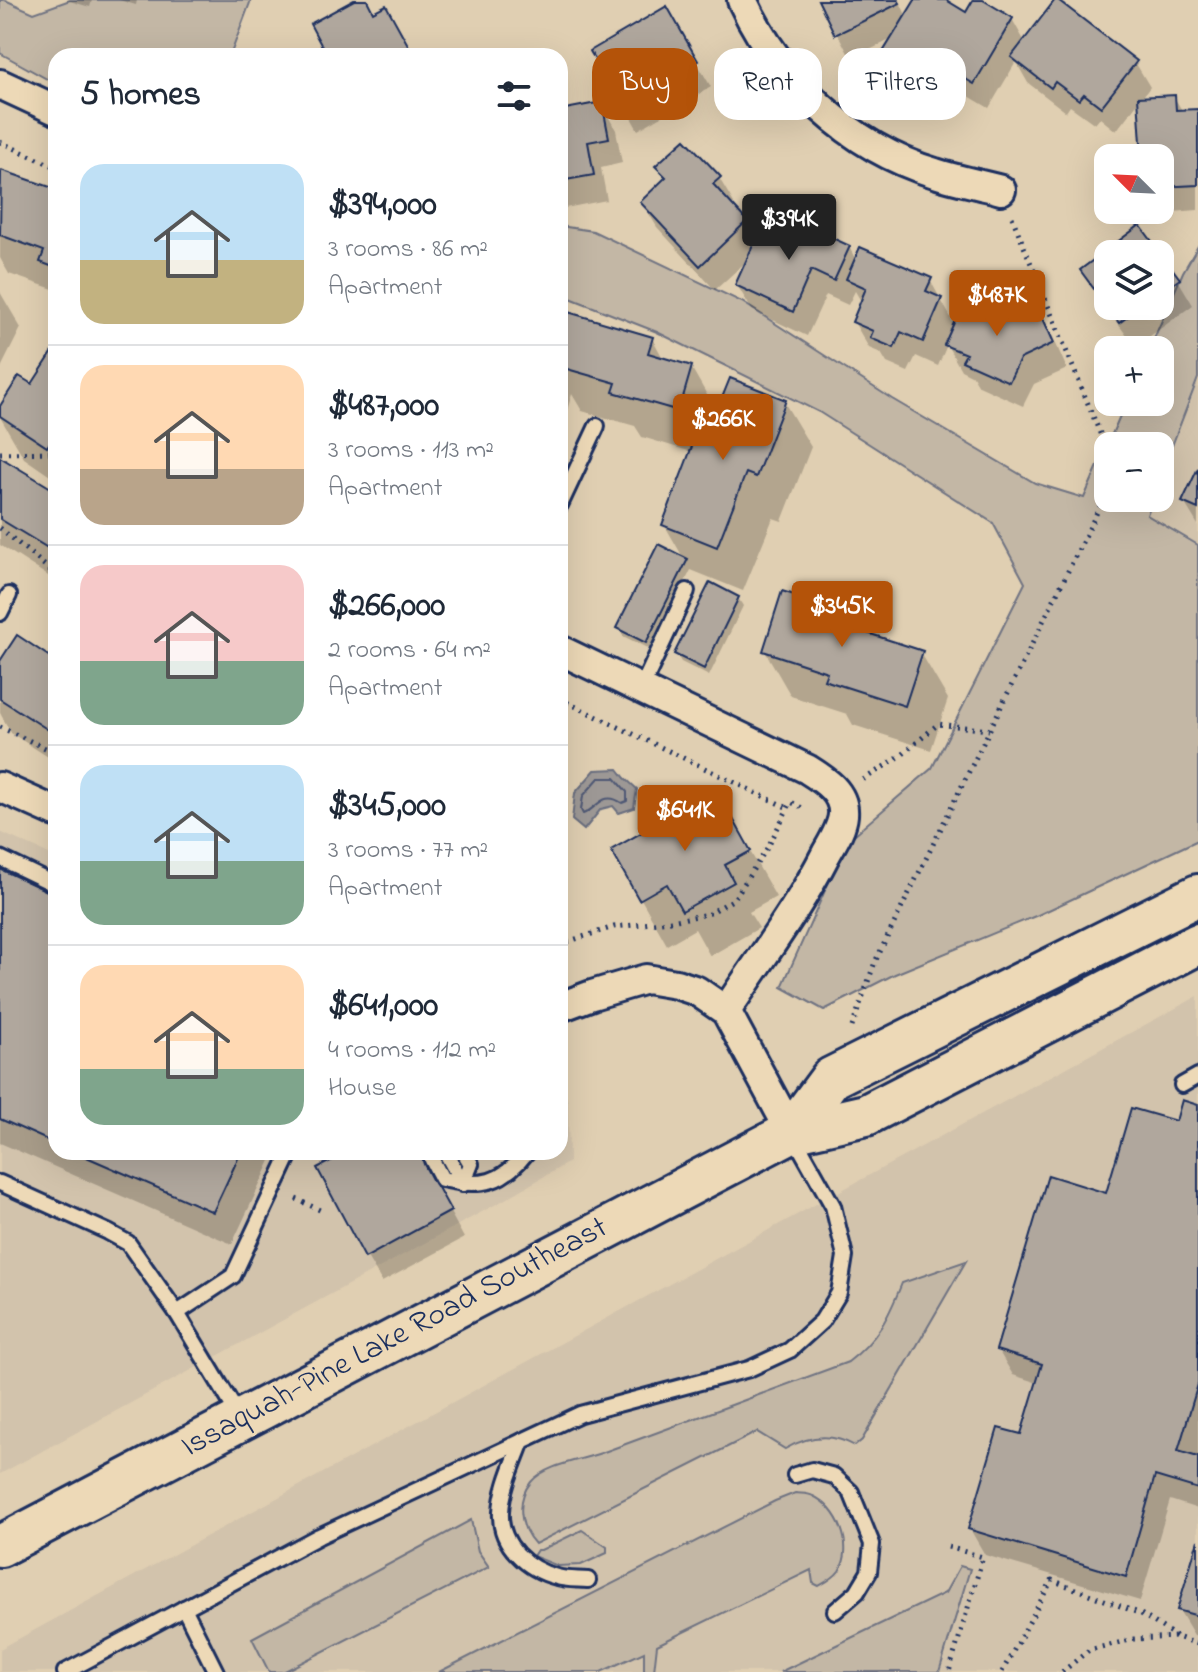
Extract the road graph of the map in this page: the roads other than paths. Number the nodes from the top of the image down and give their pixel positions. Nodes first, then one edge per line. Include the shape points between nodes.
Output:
1 (742, 0) edge
2 (0, 84) edge
3 (48, 106) edge
4 (1001, 190) road end
5 (597, 426) dead end
6 (568, 488) edge
7 (687, 591) dead end
8 (9, 595) dead end
9 (0, 613) edge
10 (568, 654) edge
11 (641, 689) junction
12 (0, 787) edge
13 (48, 808) edge
14 (0, 858) edge
15 (48, 881) edge
16 (1198, 895) edge
17 (1198, 944) edge
18 (568, 1004) edge
19 (726, 1011) junction
20 (1198, 1076) edge
21 (1182, 1085) dead end
22 (791, 1132) junction
23 (287, 1160) edge
24 (432, 1160) dead end
25 (450, 1160) edge
26 (469, 1160) edge
27 (520, 1160) edge
28 (0, 1183) edge
29 (463, 1184) junction
30 (177, 1313) junction
31 (240, 1419) junction
32 (522, 1441) junction
33 (795, 1475) dead end
34 (0, 1546) edge
35 (588, 1580) dead end
36 (184, 1608) junction
37 (835, 1611) dead end
38 (65, 1672) edge
39 (216, 1672) edge

1 - 4 street via 776,60 851,133 932,173
2 - 3 street
5 - 6 lane
7 - 11 lane
8 - 9 lane
10 - 11 street
11 - 19 street via 807,769 839,796 843,814 811,884
12 - 13 street
14 - 15 lane
16 - 22 main road, Issaquah-Pine Lake Road Southeast via 831,1078
17 - 22 main road, Issaquah-Pine Lake Road Southeast via 866,1115
18 - 19 street via 646,979 697,991
19 - 22 street
20 - 21 lane
22 - 31 main road, Issaquah-Pine Lake Road Southeast
22 - 32 lane via 833,1206 845,1256 839,1293 822,1321 790,1350 749,1369 580,1414
23 - 30 lane via 233,1276
24 - 29 lane via 442,1179
25 - 29 lane
26 - 29 lane
27 - 29 lane via 488,1183
28 - 30 lane via 128,1243
30 - 31 lane
31 - 34 main road, Issaquah-Pine Lake Road Southeast
32 - 35 lane via 500,1514 508,1544 532,1568 558,1578
32 - 36 lane via 319,1536
33 - 37 lane via 812,1470 834,1476 851,1492 872,1544 869,1572 857,1592
36 - 38 lane
36 - 39 lane

